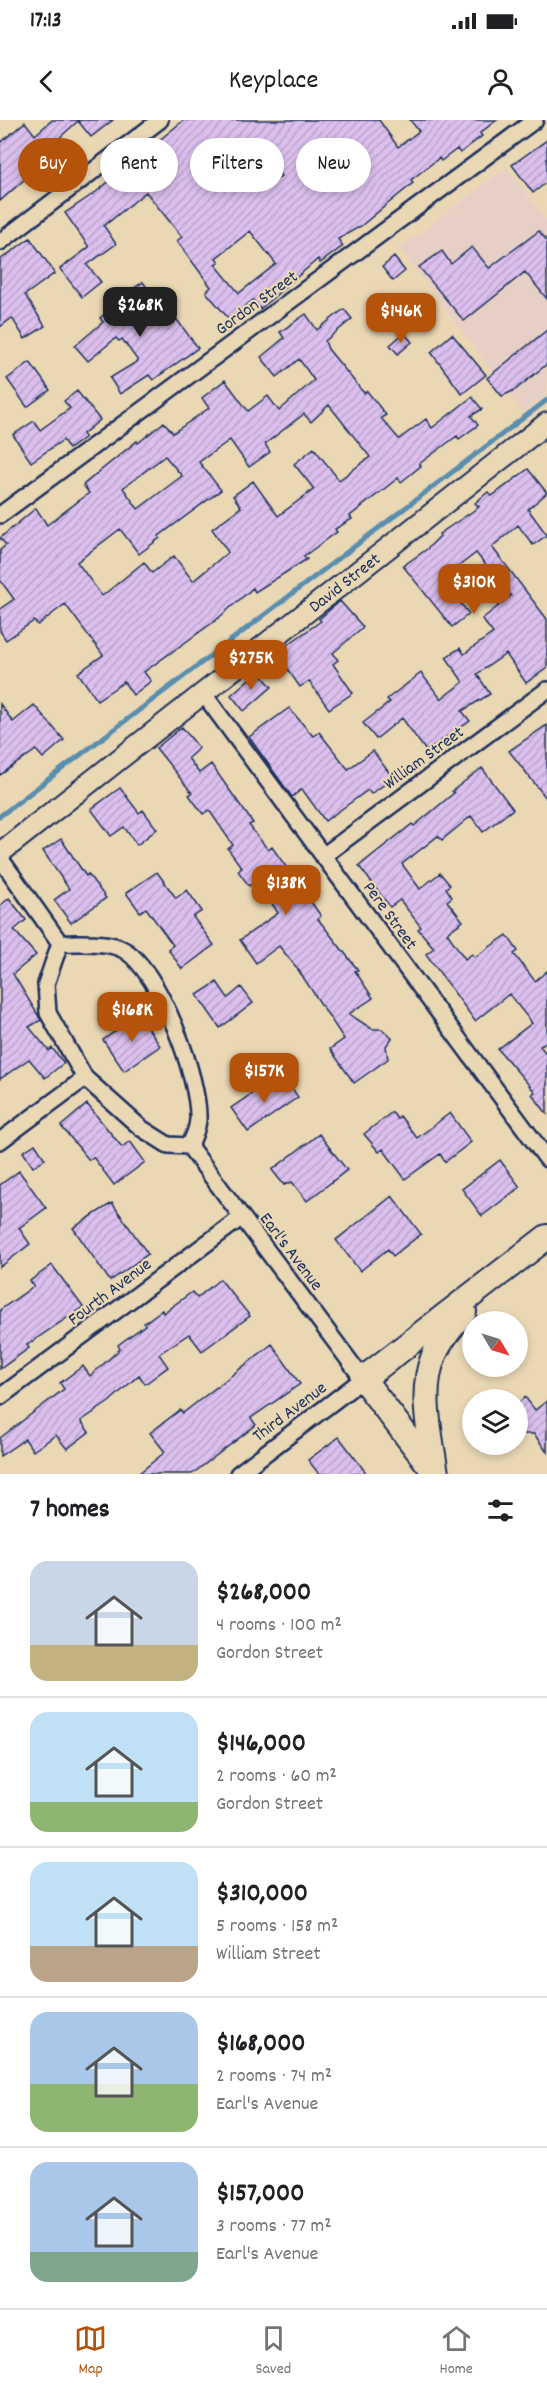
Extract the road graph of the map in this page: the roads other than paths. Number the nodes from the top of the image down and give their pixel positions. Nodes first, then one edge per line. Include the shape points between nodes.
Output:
1 (160, 120) edge
2 (535, 120) edge
3 (0, 242) edge
4 (547, 423) edge
5 (0, 515) edge
6 (547, 690) edge
7 (203, 693) junction
8 (0, 853) edge
9 (323, 856) junction
10 (0, 858) edge
11 (60, 943) junction
12 (85, 1078) junction
13 (0, 1141) edge
14 (189, 1146) junction
15 (547, 1159) edge
16 (242, 1217) junction
17 (547, 1237) edge
18 (490, 1280) junction
19 (363, 1378) junction
20 (0, 1397) edge
21 (238, 1474) edge
22 (436, 1474) edge

1 - 3 street
2 - 5 street, Gordon Street
4 - 7 street, David Street
6 - 9 street, William Street
7 - 8 street, David Street
7 - 9 street, Pere Street
9 - 15 street, Pere Street
10 - 11 street
11 - 12 street via 46,984 48,1013
11 - 14 street via 99,944 124,950 144,969 164,1001 196,1090 198,1119
12 - 13 street
12 - 14 street via 159,1140 168,1145
14 - 16 street, Earl's Avenue
16 - 19 street, Earl's Avenue
16 - 20 street, Fourth Avenue
17 - 18 main road
18 - 19 main road
18 - 22 main road via 445,1336 432,1360 426,1406
19 - 21 street, Third Avenue
19 - 22 main road

